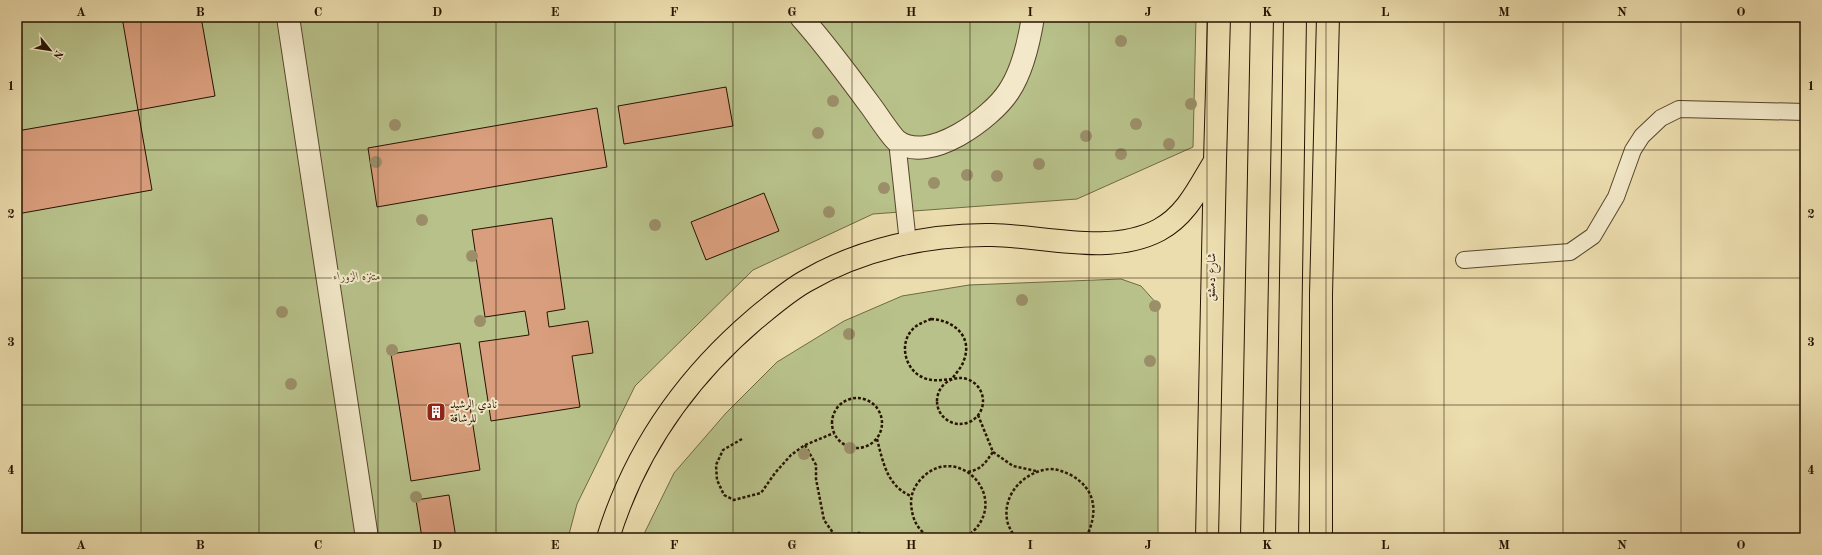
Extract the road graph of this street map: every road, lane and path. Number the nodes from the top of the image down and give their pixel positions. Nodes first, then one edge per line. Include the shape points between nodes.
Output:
1 (288, 17) edge
2 (801, 17) edge
3 (1033, 17) edge
4 (1219, 17) edge
5 (1262, 17) edge
6 (1295, 17) edge
7 (1328, 17) edge
8 (1805, 112) edge
9 (897, 141) junction
10 (1215, 161) junction
11 (908, 243) junction
12 (1464, 260) dead end
13 (952, 379) junction
14 (978, 415) junction
15 (834, 433) junction
16 (877, 439) junction
17 (742, 440) dead end
18 (805, 445) junction
19 (993, 452) junction
20 (1037, 471) junction
21 (968, 472) junction
22 (911, 496) junction
23 (835, 537) edge
24 (367, 538) edge
25 (608, 538) edge
26 (880, 538) edge
27 (931, 538) edge
28 (965, 538) edge
29 (1015, 538) edge
30 (1086, 538) edge
31 (1207, 538) edge
32 (1252, 538) edge
33 (1286, 538) edge
34 (1321, 538) edge

1 - 24 street
2 - 9 street via 824,43
3 - 9 street via 1023,60 1010,91 994,110 956,138 918,149
4 - 10 main road, شارع دمشق
5 - 32 main road
6 - 33 main road
7 - 34 main road via 1321,294
8 - 12 lane via 1679,109 1661,118 1642,136 1633,150 1616,196 1592,236 1570,252
9 - 11 lane
10 - 11 main road via 1190,203 1176,219 1158,231 1135,239 1109,244 990,235
10 - 31 main road, شارع دمشق
11 - 25 main road via 873,252 806,281 728,342 692,380 659,426 635,468 615,514
13 - 13 path via 936,381 923,378 914,372 907,362 907,340 912,330 921,323 931,319 949,322 958,328 965,340 964,360
13 - 14 path via 962,378 976,385 982,394 983,402
13 - 14 path via 946,383 937,398 943,416 957,424 972,420
14 - 19 path
15 - 16 path via 844,445 858,448
15 - 16 path via 834,412 844,401 858,398 868,400 879,411 882,419 881,432
15 - 18 path
16 - 22 path via 884,469 901,491
17 - 18 path via 723,450 716,465 720,487 724,494 734,500 760,493 792,455
18 - 23 path via 816,465 816,479 824,520
19 - 20 path via 1013,466
19 - 21 path via 978,470
20 - 29 path via 1026,476 1015,487 1010,498 1008,524
20 - 30 path via 1063,471 1080,481 1089,493 1094,516
21 - 22 path via 956,467 942,467 929,471 916,483
21 - 28 path via 982,489 985,510 982,522
22 - 27 path via 914,522
23 - 26 path via 859,533

